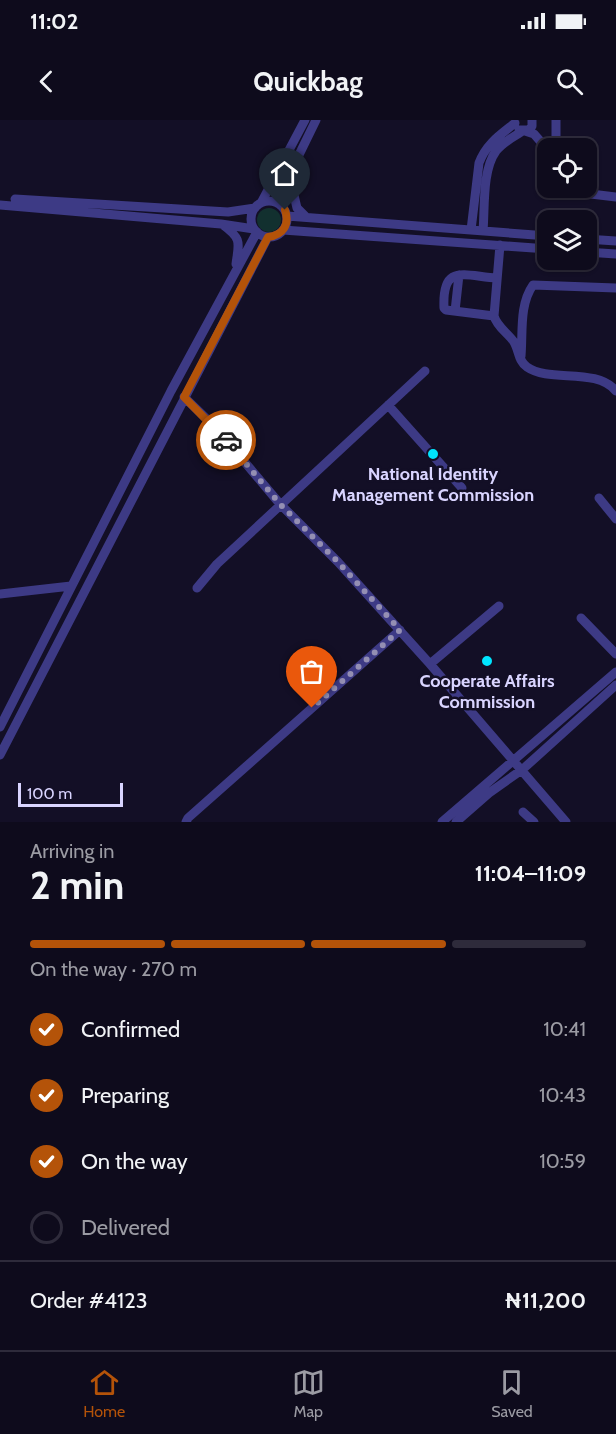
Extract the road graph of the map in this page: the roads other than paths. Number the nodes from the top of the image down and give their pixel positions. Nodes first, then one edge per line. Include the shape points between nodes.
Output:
1 (305, 120) edge
2 (316, 120) edge
3 (556, 120) edge
4 (515, 121) edge
5 (530, 126) edge
6 (556, 137) dead end
7 (289, 174) junction
8 (597, 195) edge
9 (616, 197) edge
10 (0, 199) edge
11 (276, 202) junction
12 (0, 205) edge
13 (258, 206) junction
14 (287, 216) junction
15 (309, 219) junction
16 (221, 224) junction
17 (283, 230) junction
18 (471, 230) junction
19 (256, 231) junction
20 (483, 231) junction
21 (537, 235) edge
22 (268, 237) junction
23 (597, 240) edge
24 (616, 241) edge
25 (500, 245) junction
26 (537, 248) edge
27 (597, 253) edge
28 (616, 254) edge
29 (235, 270) junction
30 (497, 278) junction
31 (616, 288) edge
32 (494, 316) junction
33 (521, 362) junction
34 (425, 371) dead end
35 (616, 391) edge
36 (184, 397) junction
37 (388, 405) junction
38 (462, 488) dead end
39 (598, 498) dead end
40 (280, 504) junction
41 (616, 519) edge
42 (71, 586) junction
43 (197, 588) dead end
44 (0, 594) edge
45 (499, 606) dead end
46 (581, 618) dead end
47 (400, 630) junction
48 (616, 654) edge
49 (430, 664) junction
50 (616, 672) edge
51 (616, 685) edge
52 (0, 727) edge
53 (5, 735) edge
54 (0, 755) edge
55 (513, 761) junction
56 (523, 770) junction
57 (524, 812) dead end
58 (186, 822) edge
59 (442, 822) edge
60 (456, 822) edge
61 (534, 822) edge
62 (566, 822) edge

1 - 13 street
2 - 7 street
3 - 6 street
4 - 5 street via 517,128
4 - 18 street via 482,155
5 - 20 street via 497,150 489,166
7 - 11 street
7 - 15 street via 297,208
8 - 9 street
10 - 13 street via 228,212
11 - 13 street
11 - 14 street
12 - 16 street
13 - 19 street via 251,219
14 - 15 street
14 - 17 street
15 - 18 street
16 - 19 street
16 - 29 street via 238,241
17 - 22 street
17 - 25 street
18 - 20 street
19 - 22 street
19 - 29 street
20 - 21 street
22 - 36 street
23 - 24 street
25 - 26 street
25 - 30 street
27 - 28 street
29 - 42 street
30 - 32 street
30 - 32 street via 459,275 456,312
31 - 33 street via 533,285 524,305
32 - 33 street via 514,342
33 - 35 street via 539,372 595,379 611,384
34 - 37 street
36 - 40 street via 216,428
36 - 53 street
37 - 38 street
37 - 40 street
39 - 41 street
40 - 43 street
40 - 47 street
42 - 44 street
42 - 52 street
45 - 49 street
46 - 48 street
47 - 49 street
47 - 58 street
49 - 55 street
50 - 55 street
51 - 56 street
53 - 54 street
55 - 56 street
55 - 59 street
56 - 60 street
56 - 62 street
57 - 61 street

